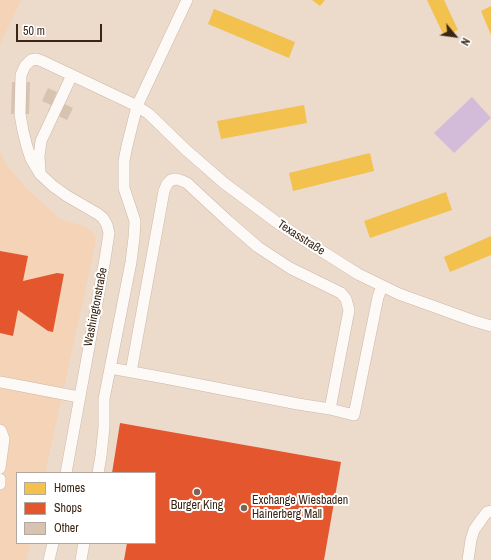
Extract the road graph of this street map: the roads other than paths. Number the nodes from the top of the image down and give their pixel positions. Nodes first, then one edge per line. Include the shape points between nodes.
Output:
1 (187, 0) edge
2 (72, 75) junction
3 (137, 106) junction
4 (40, 174) junction
5 (382, 286) junction
6 (491, 326) edge
7 (110, 368) junction
8 (130, 372) junction
9 (0, 382) edge
10 (80, 397) junction
11 (330, 409) junction
12 (0, 430) edge
13 (0, 468) edge
14 (66, 472) edge
15 (98, 472) edge
16 (0, 478) edge
17 (0, 484) edge
18 (491, 511) edge
19 (53, 544) edge
20 (84, 544) edge
21 (50, 560) edge
22 (81, 560) edge
23 (468, 560) edge

1 - 3 street
2 - 3 street, Washingtonstraße
2 - 4 street via 41,141
2 - 4 street, Washingtonstraße via 36,59 28,62 21,75 20,114 23,131 31,159
3 - 5 street, Texasstraße via 224,183 278,224
3 - 7 street via 124,161 124,188 135,221 134,238
4 - 10 street, Washingtonstraße via 67,196 103,218 109,233
5 - 6 street, Texasstraße
5 - 11 street via 354,415
7 - 8 street
7 - 15 street via 104,399 104,427
8 - 11 street
8 - 11 street via 164,191 171,180 176,179 187,183 258,246 290,268 341,293 346,299 349,310
9 - 10 street
10 - 14 street, Washingtonstraße
12 - 13 street via 4,439
16 - 17 street
18 - 23 street via 474,530
19 - 21 street
20 - 22 street

